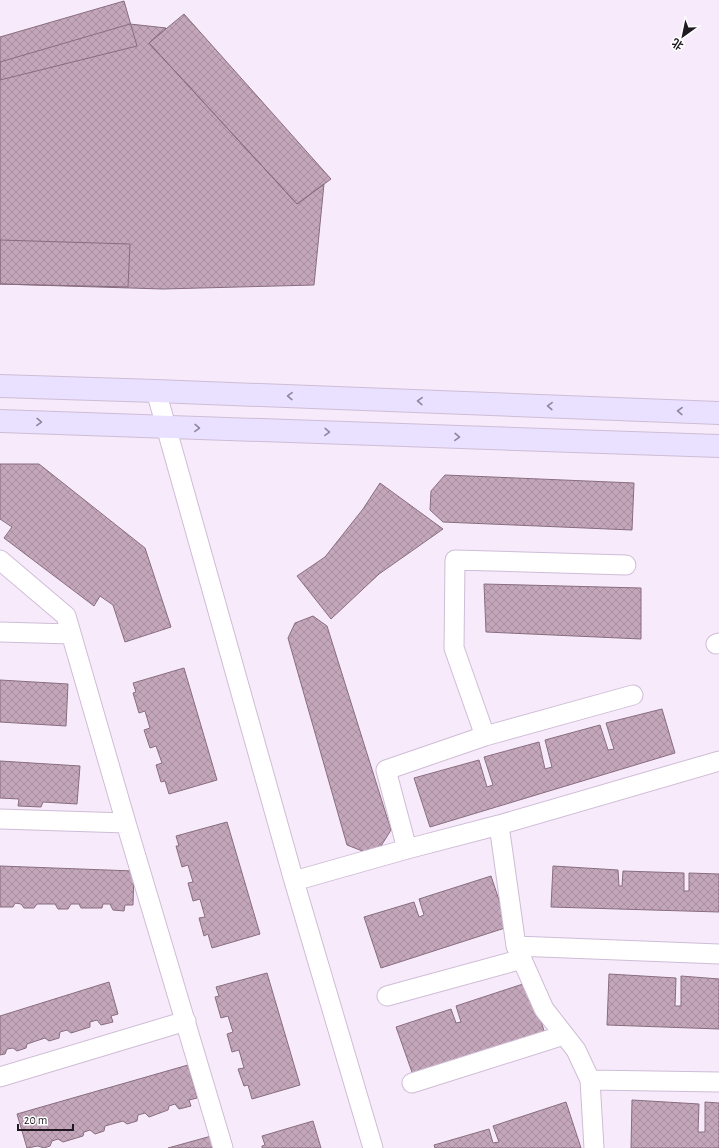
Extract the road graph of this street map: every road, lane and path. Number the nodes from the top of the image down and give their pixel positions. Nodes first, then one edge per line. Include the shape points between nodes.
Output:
1 (0, 386) edge
2 (156, 391) junction
3 (719, 413) edge
4 (0, 421) edge
5 (166, 427) junction
6 (719, 446) edge
7 (0, 560) edge
8 (626, 564) dead end
9 (0, 632) edge
10 (71, 634) junction
11 (633, 695) dead end
12 (485, 736) junction
13 (719, 761) edge
14 (0, 819) edge
15 (126, 822) junction
16 (499, 825) junction
17 (408, 849) junction
18 (294, 881) junction
19 (519, 952) junction
20 (719, 954) edge
21 (387, 996) dead end
22 (186, 1021) junction
23 (564, 1035) junction
24 (0, 1077) edge
25 (590, 1080) junction
26 (719, 1082) edge
27 (412, 1083) dead end
28 (223, 1148) edge
29 (373, 1148) edge
30 (594, 1148) edge

1 - 2 street
3 -> 2 street
2 - 5 street
4 -> 5 street
5 -> 6 street
5 - 18 street
7 - 10 street via 66,616
8 - 12 street via 455,560 454,648
9 - 10 street
10 - 15 street
11 - 12 street
12 - 17 street via 386,770
13 - 16 street
14 - 15 street
15 - 22 street
16 - 17 street
16 - 19 street
17 - 18 street
18 - 29 street
19 - 20 street
19 - 21 street
19 - 23 street via 544,1009
22 - 24 street
22 - 28 street
23 - 25 street via 576,1050
23 - 27 street
25 - 26 street
25 - 30 street

